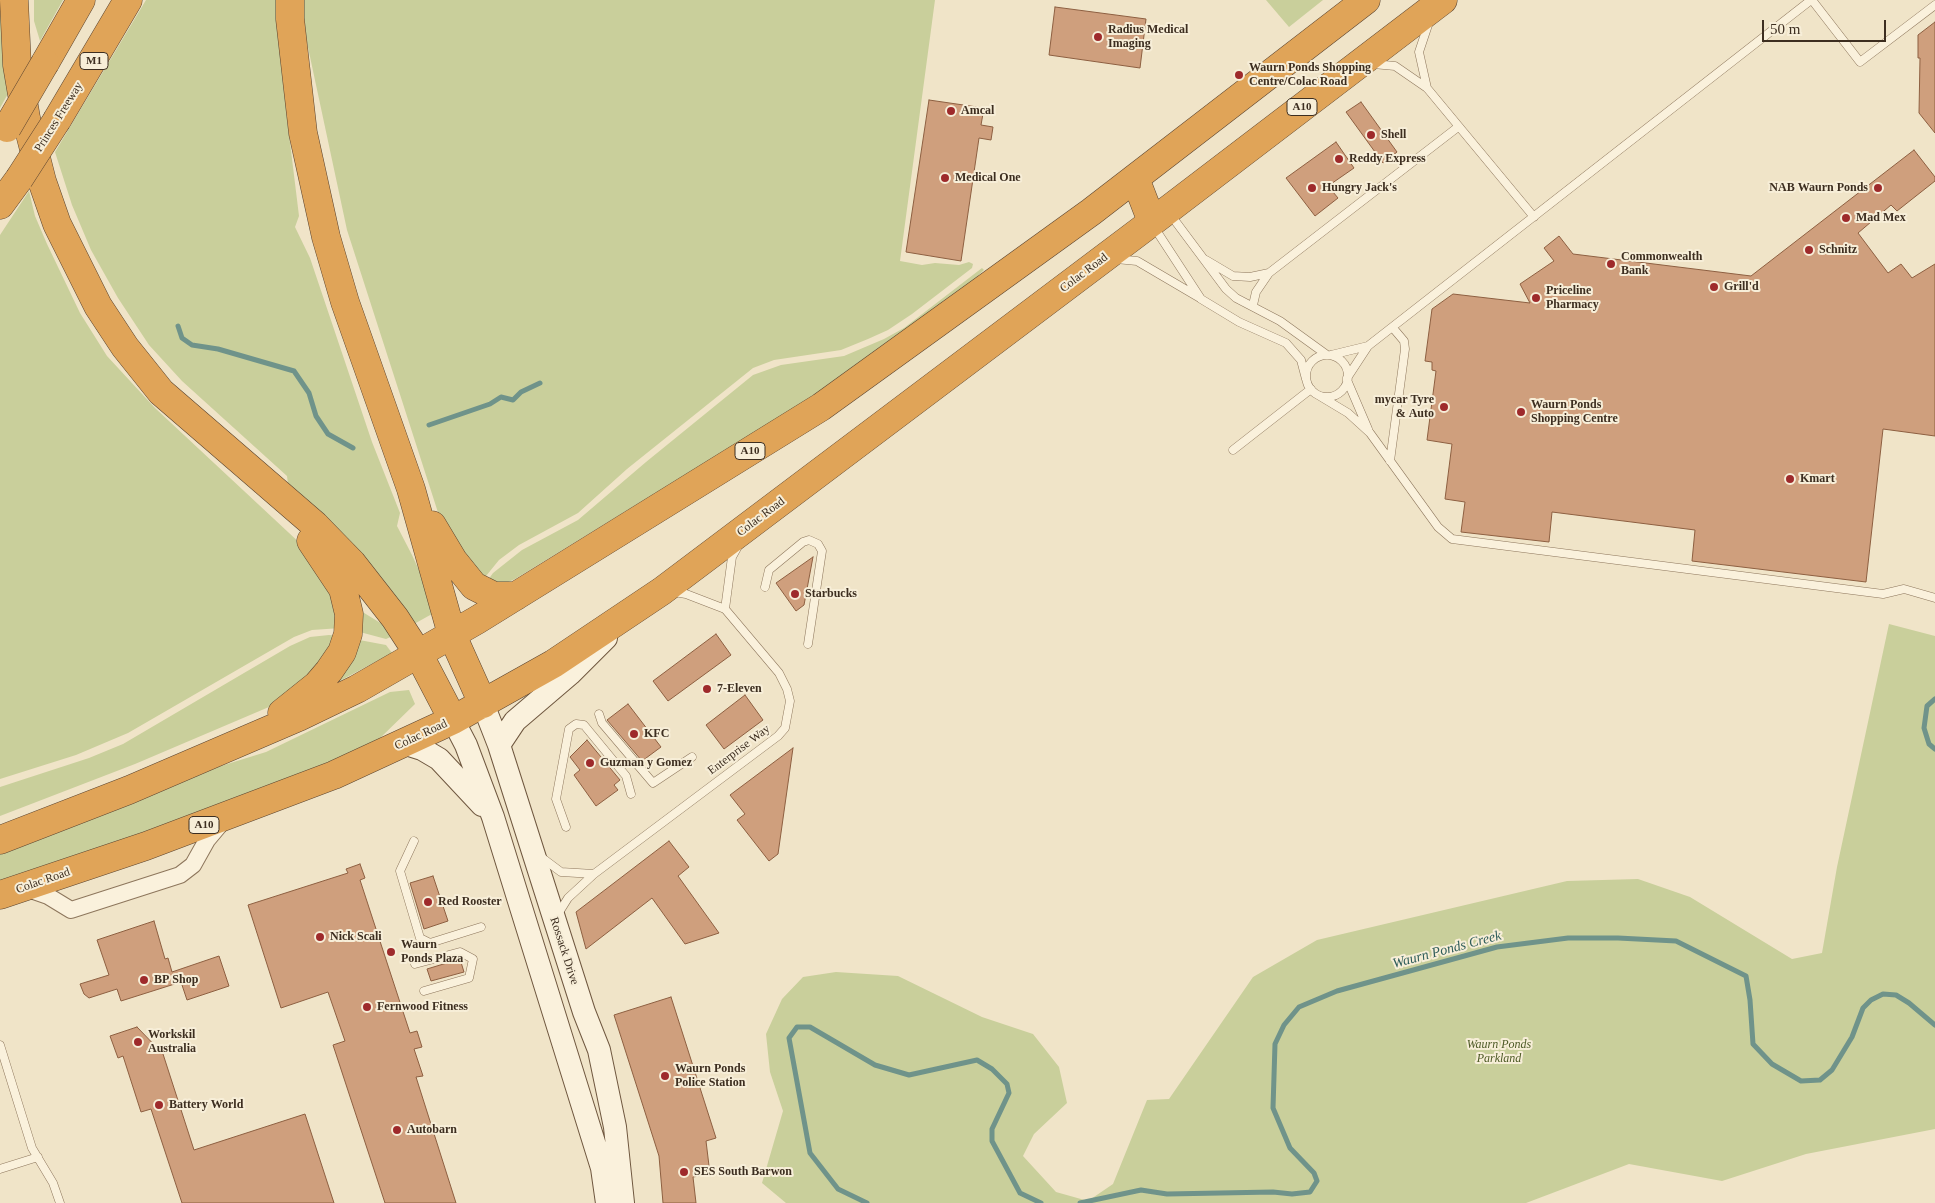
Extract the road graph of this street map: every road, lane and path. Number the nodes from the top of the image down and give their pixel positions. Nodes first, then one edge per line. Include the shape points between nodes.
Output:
1 (14, 0) edge
2 (81, 0) edge
3 (128, 0) edge
4 (290, 0) edge
5 (1366, 0) edge
6 (1811, 0) edge
7 (1440, 2) edge
8 (1935, 5) edge
9 (1359, 65) junction
10 (1427, 88) junction
11 (1458, 127) junction
12 (4, 133) edge
13 (1135, 178) junction
14 (0, 205) edge
15 (1160, 216) junction
16 (1534, 217) junction
17 (1200, 254) junction
18 (1104, 259) junction
19 (1269, 273) junction
20 (1201, 299) junction
21 (1253, 305) junction
22 (1393, 328) junction
23 (1368, 346) junction
24 (1329, 355) junction
25 (1306, 379) junction
26 (1347, 379) junction
27 (1311, 389) junction
28 (1318, 395) junction
29 (1370, 433) junction
30 (1233, 450) dead end
31 (1390, 461) junction
32 (272, 489) junction
33 (411, 489) junction
34 (751, 524) junction
35 (765, 587) dead end
36 (662, 591) junction
37 (516, 596) junction
38 (1935, 598) edge
39 (725, 609) junction
40 (625, 618) junction
41 (452, 635) junction
42 (808, 644) dead end
43 (419, 654) junction
44 (483, 704) junction
45 (599, 714) dead end
46 (453, 720) junction
47 (248, 740) junction
48 (403, 743) junction
49 (499, 745) junction
50 (692, 757) dead end
51 (632, 794) dead end
52 (228, 816) junction
53 (493, 817) junction
54 (566, 828) dead end
55 (0, 840) edge
56 (414, 841) dead end
57 (531, 850) junction
58 (594, 874) junction
59 (12, 892) edge
60 (555, 922) junction
61 (481, 927) dead end
62 (415, 964) dead end
63 (424, 991) dead end
64 (577, 992) junction
65 (551, 1002) junction
66 (0, 1045) edge
67 (38, 1157) junction
68 (0, 1169) edge
69 (60, 1203) edge
70 (607, 1203) edge
71 (623, 1203) edge

1 - 32 highway via 17,65 26,118 42,181 76,266 120,339 161,392
2 - 12 highway, bridge
3 - 14 highway, Princes Freeway / M1, bridge via 57,120
4 - 33 highway via 303,133 326,237 345,302
5 - 13 highway, A10
6 - 8 lane via 1860,62
6 - 16 lane
7 - 9 highway, Colac Road / A10
7 - 10 lane via 1420,47
9 - 10 lane via 1395,66
9 - 15 highway, Colac Road / A10
10 - 11 lane
11 - 16 lane
11 - 19 lane
13 - 15 highway
13 - 37 highway, A10 via 821,407
15 - 17 lane
15 - 18 highway, Colac Road / A10
15 - 20 lane via 1162,242
16 - 22 lane
17 - 19 lane via 1233,276
17 - 21 lane via 1226,289 1236,298
18 - 20 lane via 1137,261
18 - 34 highway, Colac Road / A10
19 - 21 lane via 1256,292
20 - 25 lane via 1239,322 1286,343 1301,360
21 - 24 lane
22 - 23 lane
22 - 31 lane via 1404,341 1405,349
23 - 24 lane
23 - 26 lane
24 - 25 lane via 1312,361
24 - 26 lane via 1343,364
25 - 27 lane
26 - 28 lane via 1336,394
26 - 29 lane
27 - 28 lane
27 - 30 lane
28 - 29 lane via 1348,413
29 - 31 lane
31 - 38 lane via 1438,527 1447,537 1456,540 1883,594 1904,590
32 - 43 highway via 315,525 352,563
32 - 47 highway via 340,583 348,609 349,627 342,652 317,685
33 - 37 highway via 449,554 471,583 489,595
33 - 41 highway
34 - 36 highway, Colac Road / A10
34 - 39 lane via 732,557
35 - 42 lane via 769,570 803,542 809,540 818,544 822,551
36 - 39 lane, Enterprise Way via 686,594
36 - 40 highway, Colac Road / A10
37 - 41 highway, A10
39 - 58 lane, Enterprise Way via 788,689 790,701 785,728
40 - 44 highway, Colac Road / A10 via 554,664
40 - 49 main road via 570,674 515,721
41 - 43 highway, A10
41 - 44 highway
43 - 46 highway
43 - 47 highway, A10 via 357,689
44 - 46 highway, Colac Road / A10
44 - 49 main road, Rossack Drive
45 - 50 lane via 602,723 653,783
46 - 48 highway, Colac Road / A10
46 - 53 main road
47 - 55 highway, A10
48 - 52 highway, Colac Road / A10 via 325,779
48 - 53 main road via 426,751 444,764
49 - 57 main road, Rossack Drive
51 - 54 lane via 626,776 584,724 576,724 569,729 556,799
52 - 59 highway, Colac Road / A10
52 - 59 street via 212,833 193,865 180,875 71,910 48,896
53 - 65 main road
56 - 61 lane via 400,871 420,938 430,942
57 - 58 lane via 561,872
57 - 60 main road, Rossack Drive
58 - 60 lane, Enterprise Way via 560,908
60 - 64 main road, Rossack Drive
62 - 63 lane via 460,952 473,959 469,978
64 - 65 main road
64 - 71 main road, Rossack Drive via 599,1050 615,1127
65 - 70 main road via 602,1168
66 - 67 lane via 32,1148
67 - 68 lane
67 - 69 lane

